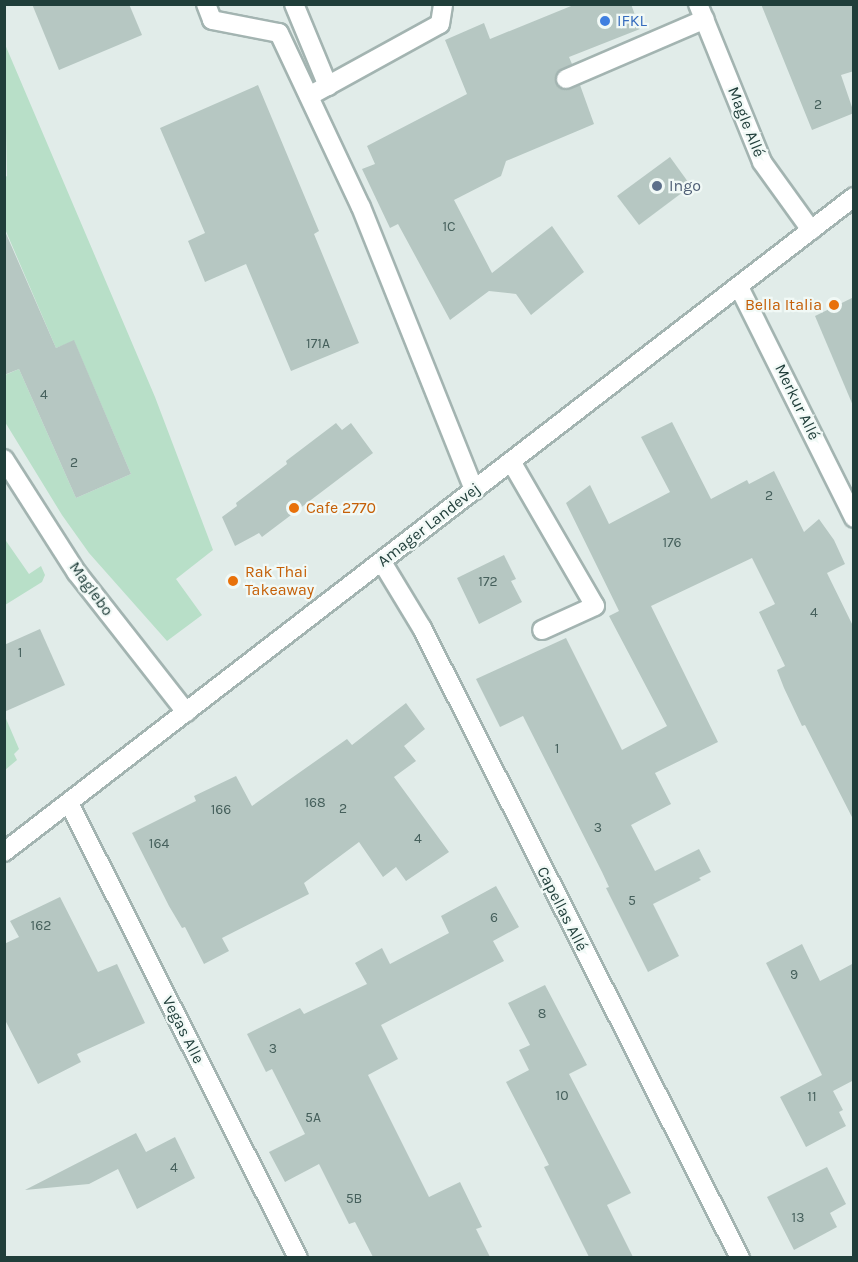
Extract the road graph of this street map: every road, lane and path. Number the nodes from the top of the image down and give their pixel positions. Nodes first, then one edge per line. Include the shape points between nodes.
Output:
1 (206, 4) edge
2 (294, 4) edge
3 (443, 4) edge
4 (702, 12) edge
5 (566, 79) dead end
6 (328, 86) junction
7 (309, 96) junction
8 (854, 197) edge
9 (811, 230) junction
10 (739, 287) junction
11 (4, 459) edge
12 (512, 463) junction
13 (474, 490) junction
14 (854, 518) edge
15 (382, 562) junction
16 (542, 630) dead end
17 (186, 712) junction
18 (69, 803) junction
19 (4, 852) edge
20 (298, 1257) edge
21 (740, 1257) edge

1 - 7 street via 212,20 279,33
2 - 6 street
3 - 6 street via 440,24
4 - 5 street
4 - 9 street, Magle Allé via 762,162
6 - 7 street
7 - 13 street via 361,207
8 - 9 street, Amager Landevej
9 - 10 street, Amager Landevej
10 - 12 street, Amager Landevej
10 - 14 street, Merkur Allé
11 - 17 street, Maglebo via 77,573
12 - 13 street, Amager Landevej
12 - 16 street via 595,606
13 - 15 street, Amager Landevej
15 - 17 street, Amager Landevej
15 - 21 street, Capellas Allé via 422,628
17 - 18 street, Amager Landevej
18 - 19 street, Amager Landevej
18 - 20 street, Vegas Alle

